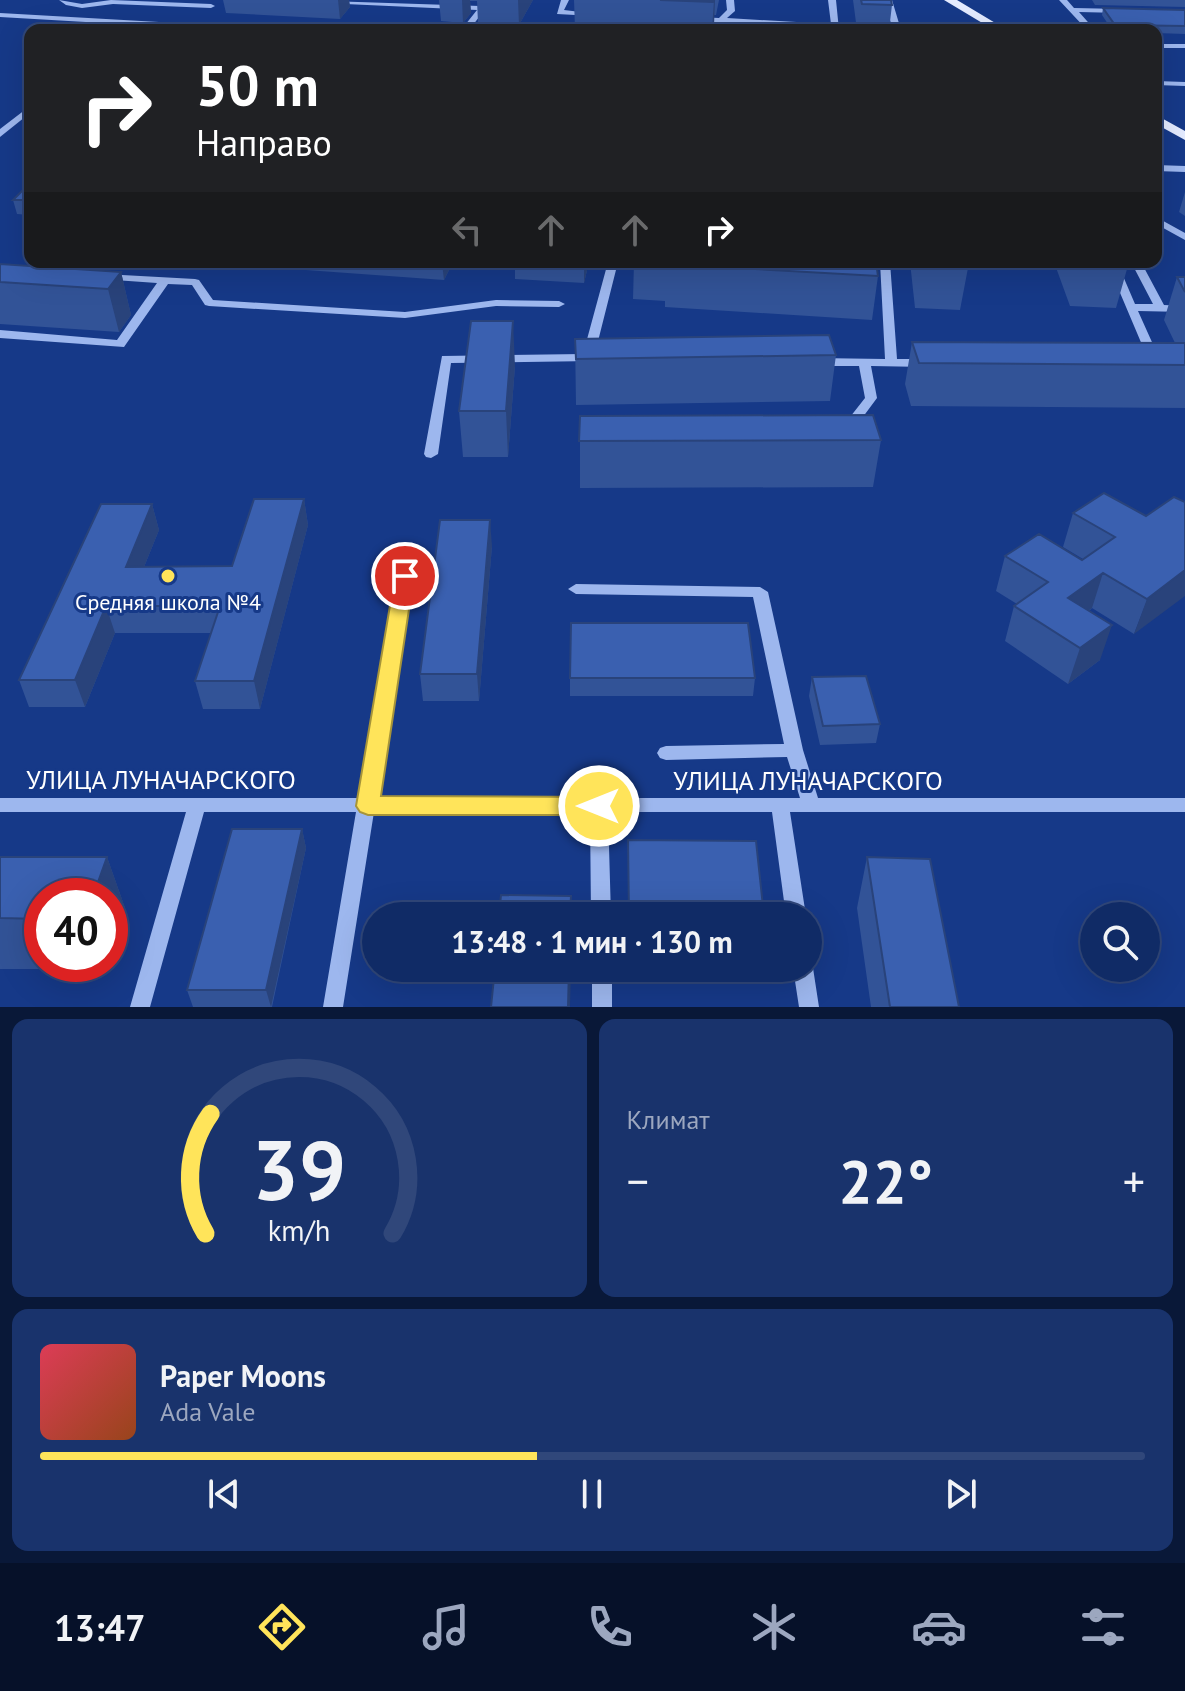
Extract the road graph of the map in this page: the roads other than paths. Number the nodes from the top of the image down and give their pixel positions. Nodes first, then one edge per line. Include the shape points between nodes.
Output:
1 (63, 0) edge
2 (301, 0) edge
3 (489, 0) edge
4 (565, 0) edge
5 (730, 0) edge
6 (832, 0) edge
7 (888, 0) edge
8 (949, 0) edge
9 (1063, 0) edge
10 (116, 1) edge
11 (215, 3) edge
12 (96, 6) junction
13 (483, 8) junction
14 (1071, 10) junction
15 (1128, 11) edge
16 (604, 15) dead end
17 (0, 18) edge
18 (78, 19) junction
19 (692, 19) edge
20 (721, 20) junction
21 (137, 23) joint
22 (69, 24) edge
23 (147, 24) edge
24 (191, 24) edge
25 (470, 24) edge
26 (778, 24) edge
27 (835, 24) edge
28 (895, 24) edge
29 (991, 24) edge
30 (1085, 24) edge
31 (1162, 46) edge
32 (1185, 46) edge
33 (1162, 76) edge
34 (1185, 77) edge
35 (1162, 83) edge
36 (1185, 84) edge
37 (24, 114) edge
38 (1162, 123) edge
39 (0, 134) edge
40 (1185, 136) edge
41 (1162, 168) edge
42 (1185, 169) edge
43 (1162, 224) edge
44 (1185, 237) edge
45 (612, 268) edge
46 (885, 268) edge
47 (1115, 268) edge
48 (1139, 268) edge
49 (90, 276) edge
50 (165, 280) junction
51 (872, 287) edge
52 (887, 288) junction
53 (559, 304) dead end
54 (1131, 307) junction
55 (1160, 307) junction
56 (1185, 309) edge
57 (0, 334) edge
58 (589, 358) junction
59 (604, 358) edge
60 (803, 362) edge
61 (864, 363) junction
62 (891, 363) junction
63 (938, 363) edge
64 (1139, 363) edge
65 (1155, 363) junction
66 (1185, 364) edge
67 (831, 435) edge
68 (431, 454) dead end
69 (409, 548) dead end
70 (576, 589) dead end
71 (794, 750) junction
72 (666, 753) dead end
73 (0, 805) edge
74 (197, 805) junction
75 (1185, 805) edge
76 (368, 806) junction
77 (599, 806) junction
78 (780, 806) junction
79 (811, 806) junction
80 (601, 902) edge
81 (794, 902) edge
82 (602, 982) edge
83 (805, 982) edge
84 (140, 1007) edge
85 (333, 1007) edge
86 (602, 1007) edge
87 (809, 1007) edge

1 - 12 street
2 - 13 street
3 - 13 street
4 - 16 street via 560,12
5 - 20 street via 731,11
6 - 27 street
7 - 28 street
8 - 29 main road
9 - 14 street
10 - 11 street
10 - 12 street
11 - 24 street
12 - 18 street
13 - 25 street
14 - 15 street
14 - 30 street
17 - 18 street
17 - 22 street
18 - 21 street
19 - 20 street
20 - 26 street
21 - 23 street
31 - 32 street
33 - 34 street
35 - 36 street
37 - 39 street
38 - 40 main road
41 - 42 street
43 - 44 street
45 - 58 street
46 - 52 street
47 - 54 street
48 - 55 street
49 - 50 street
50 - 53 street via 195,282 209,303 405,315 496,303
50 - 57 street via 120,344
51 - 52 street
52 - 62 street
54 - 55 street
54 - 65 street
55 - 56 street
58 - 59 street
58 - 68 street via 446,359
60 - 61 street
61 - 62 street
61 - 67 street via 871,398 853,423
62 - 63 street
64 - 65 street
65 - 66 street
69 - 76 street
70 - 71 street via 760,592
71 - 72 street
71 - 79 street
73 - 74 street, УЛИЦА ЛУНАЧАРСКОГО
74 - 76 street, УЛИЦА ЛУНАЧАРСКОГО
74 - 84 street
75 - 79 street, УЛИЦА ЛУНАЧАРСКОГО
76 - 77 street, УЛИЦА ЛУНАЧАРСКОГО
76 - 85 street
77 - 78 street, УЛИЦА ЛУНАЧАРСКОГО
77 - 80 street
78 - 79 street, УЛИЦА ЛУНАЧАРСКОГО
78 - 81 street
82 - 86 street
83 - 87 street

